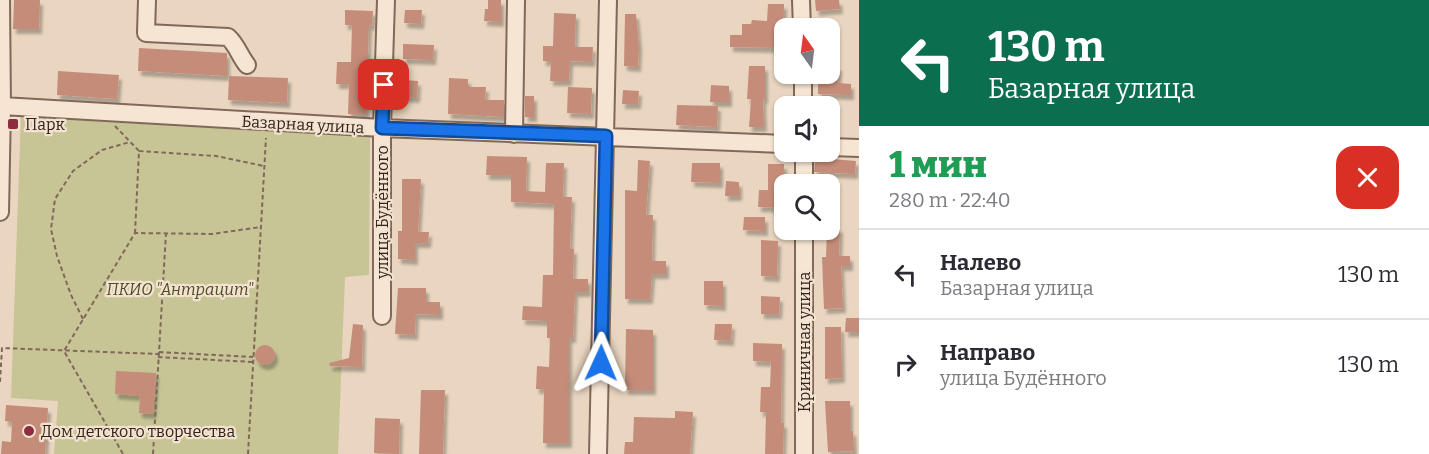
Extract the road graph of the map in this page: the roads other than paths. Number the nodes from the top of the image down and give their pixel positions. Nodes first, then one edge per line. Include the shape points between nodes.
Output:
1 (1, 0) edge
2 (147, 0) edge
3 (386, 0) edge
4 (516, 0) edge
5 (608, 0) edge
6 (801, 0) edge
7 (802, 18) edge
8 (1, 41) edge
9 (247, 65) dead end
10 (2, 106) junction
11 (382, 128) junction
12 (514, 134) junction
13 (606, 136) junction
14 (774, 144) edge
15 (840, 147) edge
16 (859, 148) edge
17 (0, 212) edge
18 (804, 240) edge
19 (382, 316) dead end
20 (598, 454) edge
21 (804, 454) edge

1 - 8 street
2 - 9 street via 146,33 228,37 236,43
3 - 11 street, улица Будённого
4 - 12 street
5 - 13 street
6 - 7 street
8 - 10 street
10 - 11 street, Базарная улица
10 - 17 street
11 - 12 street, Базарная улица
11 - 19 street, улица Будённого
12 - 13 street, Базарная улица
13 - 14 street, Базарная улица
13 - 20 street
15 - 16 street
18 - 21 street, Криничная улица

